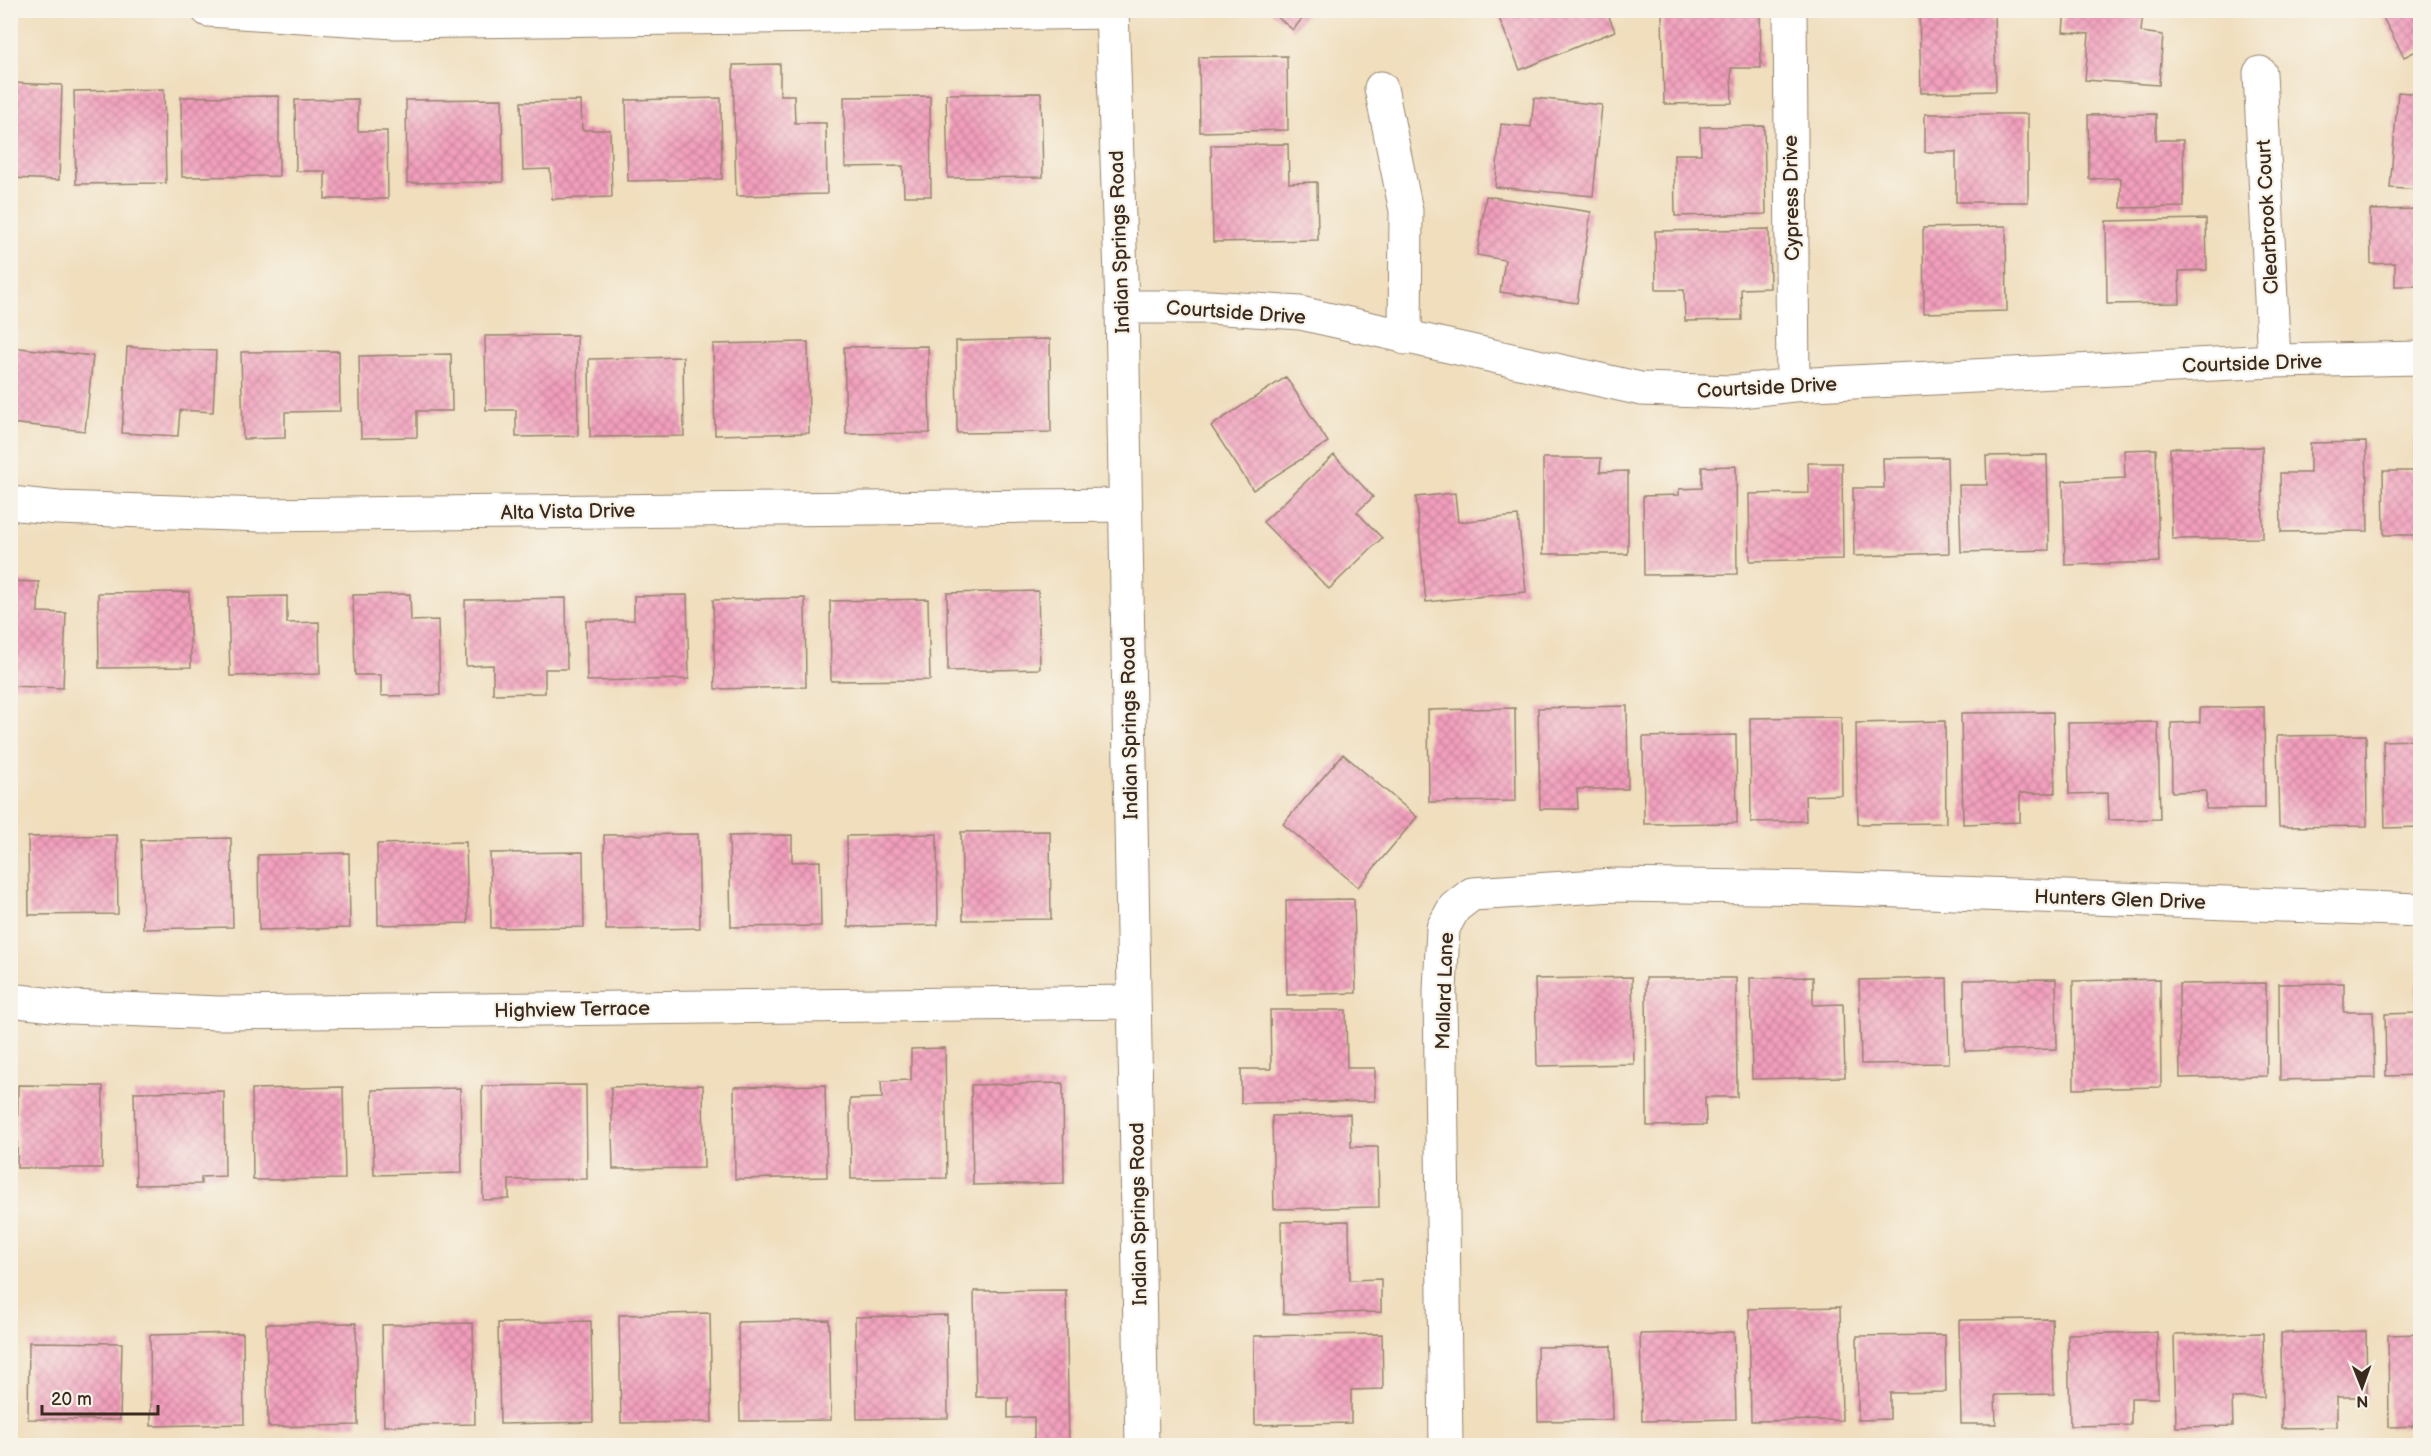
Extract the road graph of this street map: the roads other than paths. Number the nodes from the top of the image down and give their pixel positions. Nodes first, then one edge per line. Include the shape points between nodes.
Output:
1 (208, 10) edge
2 (1790, 10) edge
3 (1112, 11) edge
4 (2260, 73) dead end
5 (1381, 88) dead end
6 (1122, 307) junction
7 (1405, 338) junction
8 (2421, 358) edge
9 (2274, 361) junction
10 (1793, 386) junction
11 (10, 503) edge
12 (1125, 506) junction
13 (1819, 888) joint
14 (2421, 910) edge
15 (10, 1000) edge
16 (1134, 1002) junction
17 (1142, 1446) edge
18 (1446, 1446) edge

1 - 3 street via 395,22
2 - 10 street, Cypress Drive
3 - 6 street, Indian Springs Road
4 - 9 street, Clearbrook Court
5 - 7 street via 1406,211
6 - 7 street, Courtside Drive via 1300,313
6 - 12 street, Indian Springs Road
7 - 10 street, Courtside Drive via 1641,389 1732,392
8 - 9 street, Courtside Drive
9 - 10 street, Courtside Drive
11 - 12 street, Alta Vista Drive via 262,515
12 - 16 street, Indian Springs Road
13 - 14 street, Hunters Glen Drive
13 - 18 street, Mallard Lane via 1614,885 1472,894 1454,908 1443,928 1440,991
15 - 16 street, Highview Terrace via 70,1007 219,1013
16 - 17 street, Indian Springs Road

